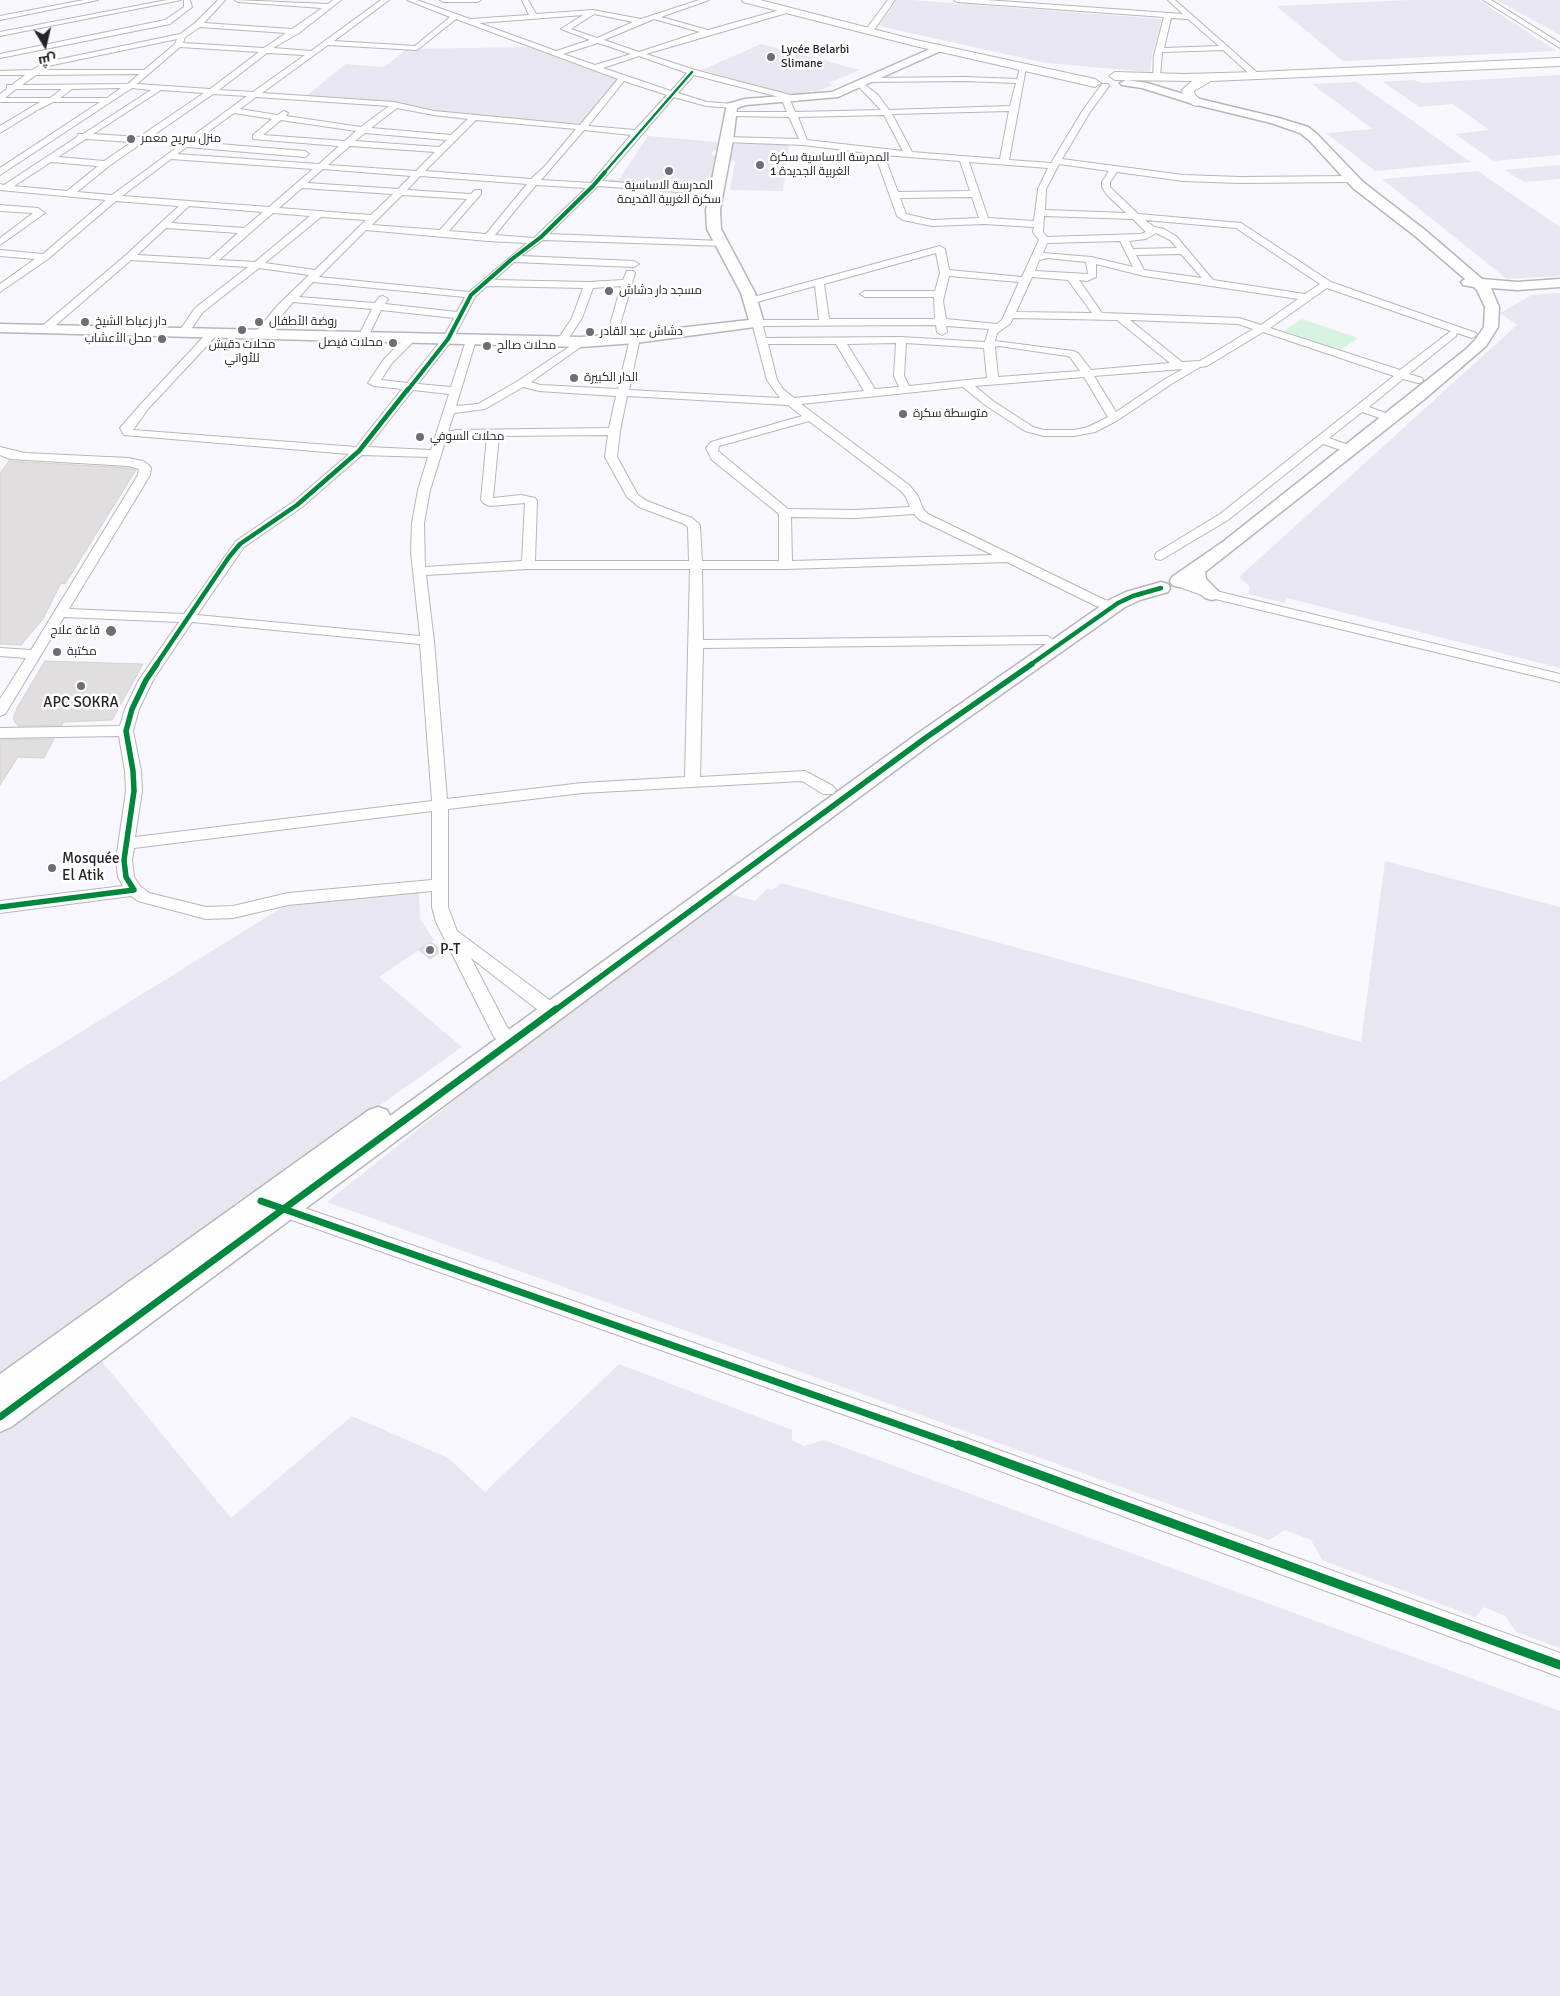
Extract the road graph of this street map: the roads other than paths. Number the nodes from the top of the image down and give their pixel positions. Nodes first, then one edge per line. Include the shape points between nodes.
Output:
1 (44, 0) edge
2 (95, 0) edge
3 (178, 0) edge
4 (187, 0) edge
5 (222, 0) edge
6 (238, 0) edge
7 (245, 0) edge
8 (386, 0) edge
9 (410, 0) edge
10 (443, 0) edge
11 (478, 0) edge
12 (525, 0) edge
13 (706, 0) edge
14 (747, 0) edge
15 (762, 0) edge
16 (892, 0) edge
17 (957, 0) edge
18 (1171, 0) edge
19 (1486, 0) edge
20 (281, 1) edge
21 (333, 6) edge
22 (56, 8) junction
23 (354, 9) dead end
24 (372, 10) junction
25 (645, 10) dead end
26 (786, 10) junction
27 (593, 12) junction
28 (265, 13) dead end
29 (663, 14) junction
30 (454, 16) junction
31 (533, 16) junction
32 (1168, 16) junction
33 (654, 17) junction
34 (1190, 17) junction
35 (0, 18) edge
36 (258, 18) dead end
37 (76, 20) junction
38 (466, 21) junction
39 (640, 22) junction
40 (83, 25) dead end
41 (198, 25) junction
42 (243, 28) junction
43 (872, 28) junction
44 (301, 29) junction
45 (91, 30) dead end
46 (325, 30) dead end
47 (342, 32) junction
48 (708, 32) junction
49 (0, 34) edge
50 (99, 36) junction
51 (180, 40) junction
52 (598, 40) junction
53 (327, 43) junction
54 (1560, 46) edge
55 (215, 47) junction
56 (940, 48) junction
57 (1225, 48) junction
58 (121, 49) junction
59 (266, 50) junction
60 (1159, 50) junction
61 (106, 52) junction
62 (312, 53) junction
63 (555, 54) junction
64 (637, 54) junction
65 (0, 56) edge
66 (1560, 64) edge
67 (1024, 67) junction
68 (594, 68) junction
69 (32, 72) junction
70 (89, 72) junction
71 (147, 72) junction
72 (692, 72) junction
73 (0, 73) edge
74 (1257, 76) junction
75 (1156, 77) junction
76 (623, 78) junction
77 (1020, 81) junction
78 (1205, 81) junction
79 (863, 82) junction
80 (1112, 82) junction
81 (0, 86) edge
82 (70, 86) junction
83 (130, 86) junction
84 (14, 87) junction
85 (159, 88) junction
86 (211, 92) junction
87 (672, 93) junction
88 (253, 95) junction
89 (0, 99) edge
90 (306, 99) junction
91 (791, 99) junction
92 (52, 100) junction
93 (112, 100) junction
94 (1197, 102) junction
95 (396, 105) junction
96 (1014, 108) junction
97 (231, 110) junction
98 (731, 110) junction
99 (887, 112) junction
100 (792, 115) junction
101 (279, 117) junction
102 (474, 117) junction
103 (583, 126) junction
104 (0, 130) edge
105 (363, 130) junction
106 (637, 132) junction
107 (59, 134) junction
108 (84, 136) junction
109 (455, 138) junction
110 (140, 140) junction
111 (727, 140) junction
112 (804, 142) junction
113 (186, 144) junction
114 (347, 144) junction
115 (442, 150) junction
116 (879, 152) junction
117 (908, 155) junction
118 (7, 156) dead end
119 (169, 156) junction
120 (333, 156) junction
121 (22, 158) junction
122 (50, 159) junction
123 (964, 159) junction
124 (1004, 162) junction
125 (106, 164) junction
126 (1056, 164) junction
127 (320, 168) junction
128 (1114, 170) junction
129 (0, 172) edge
130 (418, 174) junction
131 (1339, 174) junction
132 (491, 180) junction
133 (533, 182) junction
134 (300, 185) junction
135 (594, 185) junction
136 (3, 187) edge
137 (400, 192) junction
138 (716, 193) junction
139 (68, 194) junction
140 (975, 194) junction
141 (895, 195) junction
142 (472, 197) junction
143 (114, 198) junction
144 (186, 204) junction
145 (1, 209) edge
146 (271, 210) junction
147 (1039, 213) junction
148 (318, 214) junction
149 (1138, 217) junction
150 (374, 218) junction
151 (984, 221) junction
152 (1038, 224) junction
153 (164, 225) junction
154 (364, 227) junction
155 (1151, 230) junction
156 (246, 231) junction
157 (442, 234) junction
158 (936, 236) junction
159 (488, 238) junction
160 (1123, 238) junction
161 (537, 239) junction
162 (1044, 240) junction
163 (0, 242) edge
164 (722, 244) junction
165 (1184, 251) junction
166 (1130, 252) junction
167 (0, 253) edge
168 (637, 253) junction
169 (44, 257) junction
170 (129, 257) junction
171 (1036, 258) junction
172 (512, 259) junction
173 (1091, 260) junction
174 (211, 262) junction
175 (256, 265) junction
176 (945, 272) junction
177 (1140, 272) junction
178 (316, 276) junction
179 (1027, 277) junction
180 (1072, 277) junction
181 (819, 282) junction
182 (1209, 282) junction
183 (483, 283) junction
184 (1560, 283) edge
185 (626, 284) junction
186 (1327, 284) junction
187 (589, 285) junction
188 (392, 287) junction
189 (1472, 287) junction
190 (0, 289) edge
191 (940, 294) junction
192 (471, 295) junction
193 (865, 295) junction
194 (1308, 297) junction
195 (292, 299) junction
196 (750, 301) junction
197 (378, 306) junction
198 (459, 315) junction
199 (1099, 316) junction
200 (1120, 317) junction
201 (757, 322) junction
202 (824, 322) junction
203 (942, 322) junction
204 (0, 328) edge
205 (1010, 329) junction
206 (1262, 329) junction
207 (45, 330) junction
208 (183, 333) junction
209 (212, 334) junction
210 (1452, 334) dead end
211 (259, 335) junction
212 (1472, 335) junction
213 (364, 337) junction
214 (411, 338) junction
215 (636, 338) junction
216 (448, 339) junction
217 (471, 340) junction
218 (840, 340) junction
219 (901, 340) junction
220 (602, 341) junction
221 (761, 341) junction
222 (561, 342) junction
223 (581, 342) junction
224 (942, 342) junction
225 (989, 345) junction
226 (1203, 364) junction
227 (1178, 365) junction
228 (1087, 373) junction
229 (1410, 377) junction
230 (993, 380) junction
231 (522, 383) junction
232 (966, 383) junction
233 (410, 387) junction
234 (906, 390) junction
235 (456, 392) junction
236 (624, 392) junction
237 (872, 394) junction
238 (791, 402) junction
239 (449, 410) junction
240 (1376, 413) junction
241 (810, 417) junction
242 (1114, 418) junction
243 (614, 431) junction
244 (493, 433) junction
245 (441, 437) junction
246 (1336, 444) junction
247 (359, 451) junction
248 (435, 454) junction
249 (3, 455) edge
250 (917, 510) junction
251 (785, 514) junction
252 (1243, 517) junction
253 (1008, 559) junction
254 (786, 564) junction
255 (528, 565) junction
256 (696, 565) junction
257 (1195, 570) junction
258 (419, 571) junction
259 (1167, 578) junction
260 (1208, 593) junction
261 (1107, 604) junction
262 (60, 613) junction
263 (190, 618) junction
264 (1047, 640) junction
265 (427, 641) junction
266 (696, 644) junction
267 (0, 652) edge
268 (35, 654) junction
269 (1560, 678) edge
270 (0, 710) edge
271 (126, 731) junction
272 (0, 733) edge
273 (692, 782) junction
274 (828, 790) junction
275 (440, 805) junction
276 (127, 843) junction
277 (439, 885) junction
278 (134, 890) junction
279 (0, 907) edge
280 (449, 933) junction
281 (547, 1007) junction
282 (506, 1037) junction
283 (272, 1205) junction
284 (0, 1392) edge
285 (0, 1417) edge
286 (1560, 1665) edge

1 - 22 street
2 - 22 street
3 - 37 street
4 - 50 street via 188,7 167,22
5 - 41 street
6 - 7 street
7 - 20 street
8 - 24 street
9 - 30 street
10 - 11 street
12 - 31 street
13 - 29 street
14 - 26 main road
15 - 43 main road
16 - 43 street
17 - 32 street
18 - 34 street
19 - 54 street
20 - 21 street
20 - 28 street
21 - 44 street
22 - 35 street
22 - 37 street
23 - 24 street
24 - 47 street
25 - 29 street
26 - 48 street
26 - 56 main road
27 - 31 street
27 - 39 street
27 - 52 street via 564,29
29 - 33 street
30 - 38 street
30 - 53 street via 417,48
31 - 38 street
32 - 34 street
32 - 60 street
33 - 39 street
33 - 48 street
34 - 57 street
36 - 42 street
37 - 40 street
37 - 49 street
38 - 63 street
39 - 52 street
41 - 42 street
41 - 51 street
42 - 44 street
42 - 55 street
43 - 80 main road
44 - 59 street
45 - 50 street
46 - 47 street
47 - 53 street
48 - 64 street
50 - 58 street
50 - 65 street
51 - 55 street
51 - 58 street
51 - 71 street
52 - 63 street
52 - 64 street
53 - 62 street
55 - 59 street
56 - 67 main road
56 - 79 street
57 - 60 street
57 - 74 street
58 - 61 street
59 - 62 street
59 - 86 street
60 - 75 street
61 - 69 street via 46,64
61 - 70 street
62 - 88 street
63 - 68 street
64 - 68 street
64 - 72 street
66 - 74 main road
66 - 78 main road
67 - 77 street
67 - 80 main road
68 - 76 street
69 - 70 street
69 - 73 street
69 - 84 street
70 - 71 street
70 - 82 street
71 - 83 street
72 - 87 street
72 - 91 street
74 - 75 main road
75 - 80 main road
76 - 87 street
76 - 103 street
77 - 79 street
77 - 96 street
78 - 80 main road
78 - 94 main road via 1188,90 1189,96
79 - 91 street via 834,95
79 - 99 street
80 - 94 street via 1149,86
80 - 126 street via 1086,112
80 - 131 street via 1277,125 1298,135
81 - 84 street
82 - 83 street
82 - 84 street
82 - 92 street
83 - 85 street
83 - 93 street
84 - 89 street
85 - 86 street
85 - 108 street
86 - 88 street
86 - 110 street
87 - 98 street
87 - 106 street
88 - 90 street
88 - 97 street
89 - 92 street
90 - 95 street
90 - 101 street
91 - 98 street via 745,102
91 - 100 street
92 - 93 street
92 - 104 street
93 - 107 street
94 - 131 street via 1299,128 1313,137
95 - 102 street
95 - 105 street
96 - 99 street
96 - 124 street
97 - 101 street
97 - 113 street
98 - 100 street
98 - 111 street
99 - 100 street
99 - 117 street
100 - 112 street
101 - 105 street
101 - 114 street via 256,137
102 - 103 street
102 - 109 street
103 - 106 street
103 - 133 street
105 - 109 street
105 - 114 street
106 - 135 street
107 - 108 street
107 - 121 street
108 - 110 street
108 - 122 street
109 - 115 street
110 - 125 street
111 - 112 street
111 - 138 street
112 - 116 street
113 - 119 street
113 - 120 street
114 - 115 street
114 - 120 street
115 - 130 street
116 - 117 street
116 - 141 street
117 - 123 street
118 - 121 street
119 - 127 street
119 - 143 street
120 - 127 street
121 - 129 street
122 - 125 street
122 - 136 street
123 - 124 street
123 - 140 street
124 - 126 street
125 - 139 street
126 - 128 street
126 - 147 street via 1042,189
127 - 130 street
127 - 134 street
128 - 131 street via 1183,178 1240,180 1317,179
128 - 149 street via 1106,187
130 - 132 street
130 - 137 street
131 - 189 street via 1400,230
132 - 133 street
132 - 142 street
133 - 135 street
133 - 159 street
134 - 137 street
134 - 146 street
135 - 138 street
135 - 161 street
136 - 139 street
137 - 142 street
137 - 150 street
138 - 164 street via 714,229
139 - 143 street
140 - 141 street
140 - 151 street
141 - 158 street via 902,216
142 - 157 street
143 - 144 street
143 - 169 street
144 - 146 street
144 - 153 street
145 - 163 street via 40,213
146 - 148 street
146 - 156 street
147 - 149 street
147 - 152 street
148 - 150 street
148 - 175 street
149 - 155 street
149 - 186 street via 1238,225
150 - 154 street
151 - 152 street
151 - 158 street
152 - 162 street via 1038,232
153 - 156 street
153 - 170 street
154 - 157 street
154 - 178 street
155 - 160 street via 1143,237
155 - 165 street via 1168,234
156 - 174 street
157 - 159 street
158 - 176 street
158 - 193 street
159 - 161 street
160 - 162 street
160 - 166 street
161 - 168 street
161 - 172 street
162 - 171 street
164 - 168 street
164 - 196 street
165 - 166 street
165 - 182 street
166 - 177 street
167 - 169 street
168 - 172 street via 548,262
168 - 185 street
169 - 190 street
170 - 174 street
170 - 207 street
171 - 173 street
171 - 179 street
172 - 183 street
173 - 177 street
173 - 180 street via 1093,275
174 - 175 street
175 - 178 street
175 - 208 street via 199,310
176 - 179 street
176 - 191 street
177 - 182 street
178 - 188 street
178 - 195 street
179 - 180 street via 1041,274
179 - 205 street
180 - 199 street
181 - 193 street
181 - 196 street
181 - 202 street
182 - 194 street
183 - 187 street
183 - 192 street
184 - 189 street
185 - 187 street
185 - 220 street via 613,333
186 - 194 street
186 - 212 street
187 - 222 street via 577,318
188 - 192 street
188 - 197 street
189 - 212 street via 1478,320
189 - 240 street via 1491,301 1491,327 1481,343
191 - 193 street
191 - 203 street
192 - 198 street
193 - 202 street
193 - 203 street
194 - 206 street
195 - 197 street
195 - 211 street
196 - 201 street
197 - 198 street
197 - 213 street
198 - 216 street
199 - 200 street
199 - 205 street
200 - 206 street via 1235,320
200 - 227 street
201 - 202 street
201 - 215 street
201 - 221 street
203 - 205 street
203 - 224 street
204 - 207 street
205 - 225 street
205 - 225 street via 992,332
205 - 228 street via 1074,355
206 - 226 street
206 - 229 street
207 - 208 street
208 - 209 street
209 - 211 street
209 - 247 street via 144,406 126,428 128,433
210 - 229 street
211 - 213 street
212 - 229 street
213 - 214 street
214 - 216 street
214 - 233 street via 388,361 374,384
215 - 220 street
215 - 236 street
216 - 217 street
216 - 233 street
217 - 222 street
217 - 235 street
218 - 219 street
218 - 221 street
218 - 237 street
219 - 224 street
219 - 234 street via 900,376
220 - 223 street
221 - 238 street via 772,380
222 - 223 street
223 - 231 street
224 - 225 street
225 - 230 street
226 - 227 street
226 - 242 street via 1169,381
227 - 228 street
228 - 230 street
228 - 242 street
229 - 240 street
230 - 232 street
231 - 236 street via 539,388
231 - 239 street via 481,407
232 - 234 street
232 - 242 street via 1015,421 1044,433 1084,432
233 - 235 street
233 - 247 street
234 - 237 street
235 - 239 street
236 - 238 street
236 - 243 street
237 - 238 street
238 - 241 street
239 - 245 street
240 - 246 street
240 - 246 street
241 - 250 street via 905,488
241 - 251 street via 715,444 712,448 716,457
243 - 244 street
243 - 256 street via 612,463 629,492 643,504 672,513 694,526
244 - 245 street via 456,433
244 - 255 street via 486,500 530,501
245 - 248 street
246 - 252 street
246 - 252 street
247 - 248 street via 400,450
247 - 263 street via 297,505 240,544
248 - 258 street via 418,523
249 - 262 street via 128,462 145,468 144,475
250 - 251 street
250 - 253 street via 938,525
251 - 254 street
252 - 257 street
252 - 259 street
253 - 254 street
253 - 261 street
254 - 256 street
255 - 256 street
255 - 258 street
256 - 266 street
257 - 259 street
257 - 260 street via 1197,581
258 - 265 street
259 - 260 street
259 - 261 street via 1133,596
260 - 269 street
261 - 264 street
261 - 281 street via 924,739
262 - 263 street
262 - 268 street
263 - 265 street
263 - 271 street via 146,680
264 - 266 street
264 - 274 street
265 - 275 street
266 - 273 street
267 - 268 street
268 - 270 street
271 - 272 street
271 - 276 street via 134,791
273 - 274 street via 805,776
273 - 275 street via 582,788
274 - 281 street
275 - 276 street
275 - 277 street
276 - 278 street via 126,877
277 - 278 street via 288,899 233,912 206,913 144,897
277 - 280 street via 440,907
278 - 279 street
280 - 281 street
280 - 282 street
281 - 282 street
282 - 283 street
283 - 284 street
283 - 285 street
283 - 286 street via 916,1430

